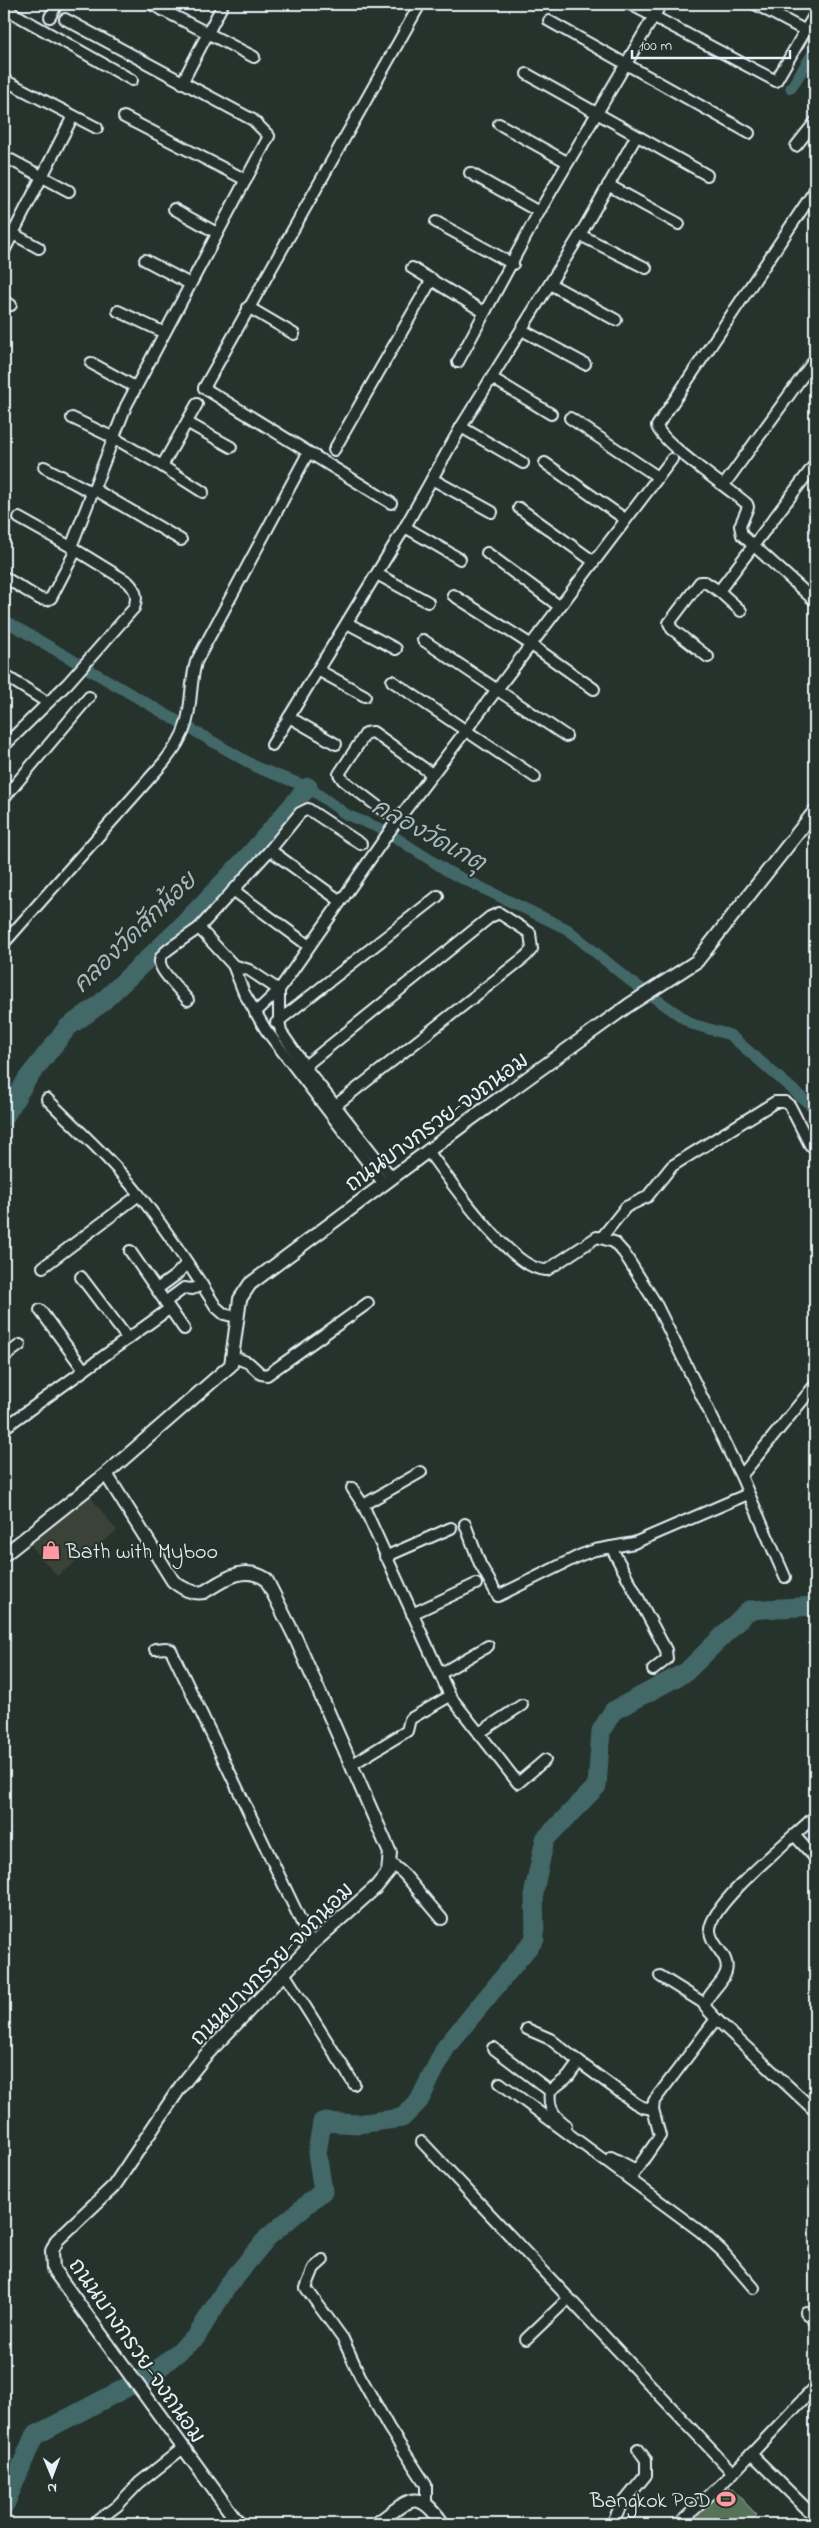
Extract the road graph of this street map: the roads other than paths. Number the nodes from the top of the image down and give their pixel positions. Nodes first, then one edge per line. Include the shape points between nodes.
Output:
1 (57, 4) edge
2 (151, 4) edge
3 (223, 4) edge
4 (420, 4) edge
5 (630, 4) edge
6 (660, 4) edge
7 (755, 4) edge
8 (4, 8) edge
9 (815, 14) edge
10 (50, 17) dead end
11 (653, 17) junction
12 (64, 19) dead end
13 (549, 21) dead end
14 (806, 31) junction
15 (206, 34) junction
16 (254, 57) dead end
17 (625, 64) junction
18 (527, 74) dead end
19 (4, 80) edge
20 (132, 80) dead end
21 (182, 83) junction
22 (596, 112) junction
23 (73, 116) junction
24 (124, 117) dead end
25 (815, 122) edge
26 (499, 124) dead end
27 (97, 128) dead end
28 (749, 133) dead end
29 (636, 137) junction
30 (796, 146) dead end
31 (11, 160) dead end
32 (567, 162) junction
33 (470, 173) dead end
34 (707, 175) dead end
35 (42, 177) junction
36 (246, 180) junction
37 (608, 185) junction
38 (815, 190) edge
39 (69, 191) dead end
40 (174, 209) dead end
41 (539, 212) junction
42 (436, 222) dead end
43 (679, 224) dead end
44 (8, 231) edge
45 (217, 233) junction
46 (580, 235) junction
47 (39, 248) dead end
48 (4, 250) edge
49 (145, 260) dead end
50 (513, 264) junction
51 (412, 268) dead end
52 (646, 268) dead end
53 (432, 279) junction
54 (190, 284) junction
55 (550, 284) junction
56 (248, 307) junction
57 (118, 311) dead end
58 (484, 312) junction
59 (616, 320) dead end
60 (522, 330) junction
61 (163, 332) junction
62 (294, 334) dead end
63 (815, 359) edge
64 (458, 362) dead end
65 (90, 363) dead end
66 (585, 364) dead end
67 (492, 378) junction
68 (135, 387) junction
69 (197, 404) dead end
70 (551, 414) dead end
71 (72, 418) dead end
72 (570, 418) dead end
73 (188, 423) junction
74 (461, 427) junction
75 (114, 438) junction
76 (231, 447) dead end
77 (334, 450) dead end
78 (308, 453) junction
79 (672, 459) dead end
80 (523, 463) dead end
81 (546, 464) dead end
82 (815, 464) edge
83 (162, 466) junction
84 (44, 467) dead end
85 (658, 477) junction
86 (432, 479) junction
87 (724, 484) junction
88 (94, 491) junction
89 (203, 492) dead end
90 (391, 503) dead end
91 (519, 508) dead end
92 (492, 512) dead end
93 (19, 518) dead end
94 (625, 519) junction
95 (405, 527) junction
96 (181, 540) dead end
97 (754, 546) junction
98 (74, 548) junction
99 (487, 554) dead end
100 (460, 559) dead end
101 (592, 561) junction
102 (376, 574) junction
103 (4, 577) edge
104 (719, 592) junction
105 (453, 596) dead end
106 (815, 601) edge
107 (428, 602) dead end
108 (559, 606) junction
109 (741, 611) dead end
110 (347, 623) junction
111 (423, 640) dead end
112 (530, 644) junction
113 (396, 649) dead end
114 (708, 656) dead end
115 (318, 670) junction
116 (4, 675) edge
117 (392, 682) dead end
118 (594, 689) dead end
119 (494, 690) junction
120 (365, 696) dead end
121 (89, 697) dead end
122 (42, 698) dead end
123 (289, 717) junction
124 (464, 731) junction
125 (566, 736) dead end
126 (4, 741) edge
127 (336, 744) dead end
128 (272, 745) dead end
129 (432, 774) junction
130 (535, 777) dead end
131 (4, 798) edge
132 (815, 810) edge
133 (385, 812) dead end
134 (361, 844) dead end
135 (270, 850) junction
136 (233, 890) junction
137 (438, 896) dead end
138 (339, 900) junction
139 (199, 928) junction
140 (4, 943) edge
141 (309, 946) junction
142 (233, 965) junction
143 (279, 990) junction
144 (188, 1000) dead end
145 (255, 1013) junction
146 (279, 1021) junction
147 (266, 1030) junction
148 (305, 1072) junction
149 (47, 1100) dead end
150 (337, 1112) junction
151 (810, 1145) dead end
152 (428, 1150) junction
153 (388, 1181) junction
154 (139, 1195) junction
155 (602, 1237) junction
156 (130, 1251) dead end
157 (187, 1263) junction
158 (44, 1267) dead end
159 (176, 1275) junction
160 (81, 1277) dead end
161 (202, 1285) junction
162 (184, 1288) junction
163 (157, 1289) junction
164 (368, 1303) dead end
165 (167, 1305) junction
166 (40, 1310) dead end
167 (236, 1317) junction
168 (184, 1329) dead end
169 (128, 1339) junction
170 (20, 1345) dead end
171 (4, 1357) edge
172 (234, 1357) junction
173 (84, 1370) junction
174 (815, 1385) edge
175 (4, 1428) edge
176 (421, 1472) dead end
177 (106, 1474) junction
178 (741, 1476) junction
179 (352, 1488) dead end
180 (748, 1494) junction
181 (363, 1505) junction
182 (465, 1524) dead end
183 (451, 1528) dead end
184 (611, 1547) junction
185 (4, 1555) edge
186 (385, 1557) junction
187 (785, 1577) dead end
188 (476, 1584) dead end
189 (412, 1614) junction
190 (488, 1646) dead end
191 (155, 1649) dead end
192 (652, 1670) dead end
193 (440, 1674) junction
194 (450, 1696) junction
195 (522, 1705) dead end
196 (479, 1733) junction
197 (545, 1760) dead end
198 (351, 1765) junction
199 (815, 1816) edge
200 (794, 1836) junction
201 (815, 1858) edge
202 (390, 1862) junction
203 (442, 1919) dead end
204 (312, 1944) junction
205 (284, 1973) junction
206 (660, 1976) dead end
207 (705, 2004) junction
208 (716, 2019) junction
209 (527, 2029) dead end
210 (493, 2048) dead end
211 (579, 2062) junction
212 (500, 2083) dead end
213 (354, 2084) dead end
214 (550, 2091) junction
215 (653, 2109) junction
216 (815, 2110) edge
217 (422, 2142) dead end
218 (633, 2174) junction
219 (323, 2260) dead end
220 (754, 2288) dead end
221 (569, 2298) junction
222 (806, 2312) dead end
223 (815, 2321) edge
224 (526, 2338) dead end
225 (815, 2387) edge
226 (183, 2448) junction
227 (638, 2449) dead end
228 (752, 2454) junction
229 (734, 2473) junction
230 (426, 2502) junction
231 (814, 2520) edge
232 (93, 2524) edge
233 (239, 2524) edge
234 (376, 2524) edge
235 (443, 2524) edge
236 (612, 2524) edge
237 (679, 2524) edge

1 - 10 street
2 - 15 street
3 - 15 street
4 - 56 street
5 - 11 street
6 - 11 street
7 - 14 street
8 - 20 street
9 - 14 street
11 - 14 street via 776,81
11 - 17 street
12 - 21 street
13 - 17 street
15 - 16 street
15 - 21 street
17 - 22 street
17 - 28 street
18 - 22 street
19 - 23 street
21 - 36 street via 254,120 266,130 268,142
22 - 29 street
22 - 32 street
23 - 27 street
23 - 35 street
24 - 36 street
25 - 30 street
26 - 32 street
29 - 34 street
29 - 37 street
31 - 35 street
32 - 41 street
33 - 41 street
35 - 39 street
35 - 44 street
36 - 45 street
37 - 43 street
37 - 46 street
38 - 87 street via 659,421 658,431
40 - 45 street
41 - 50 street
42 - 50 street
44 - 47 street
44 - 48 street
45 - 54 street
46 - 52 street
46 - 55 street
49 - 54 street
50 - 58 street
51 - 53 street
53 - 58 street
53 - 77 street
54 - 61 street
55 - 59 street
55 - 60 street
56 - 62 street
56 - 78 street via 204,388
57 - 61 street
58 - 64 street
60 - 66 street
60 - 67 street
61 - 68 street
63 - 87 street
65 - 68 street
67 - 70 street
67 - 74 street
68 - 75 street
69 - 73 street
71 - 75 street
72 - 85 street
73 - 76 street
73 - 83 street
74 - 80 street
74 - 86 street
75 - 83 street
75 - 88 street
78 - 90 street
78 - 140 street via 196,662 188,714 180,739 158,769
79 - 85 street
81 - 94 street
82 - 97 street
83 - 89 street
84 - 88 street
85 - 94 street
86 - 92 street
86 - 95 street
87 - 97 street via 747,504 740,532
88 - 96 street
88 - 98 street
91 - 101 street
93 - 98 street
94 - 101 street
95 - 100 street
95 - 102 street
97 - 104 street
97 - 106 street
98 - 103 street via 51,598 47,600
98 - 126 street via 128,582 135,589 137,600 134,608 91,659 7,743
99 - 108 street
101 - 108 street
102 - 107 street
102 - 110 street
104 - 109 street
104 - 114 street via 700,582 669,623 672,629
105 - 112 street
108 - 112 street
110 - 113 street
110 - 115 street
111 - 119 street
112 - 118 street
112 - 119 street
115 - 120 street
115 - 123 street
116 - 122 street
117 - 124 street
119 - 124 street
119 - 125 street
121 - 131 street
123 - 127 street
123 - 128 street
124 - 129 street
124 - 130 street
129 - 133 street via 373,732 366,733 339,774
129 - 138 street
132 - 152 street, ถนนบางกรวย-จงถนอม via 697,960
134 - 135 street via 308,809 300,813
135 - 136 street
135 - 138 street
136 - 139 street
136 - 141 street
137 - 146 street
138 - 141 street
139 - 142 street
139 - 144 street via 161,955 158,963
141 - 143 street
142 - 143 street via 254,973
142 - 145 street
143 - 145 street
143 - 146 street
145 - 147 street
146 - 147 street
146 - 148 street
147 - 148 street
148 - 150 street
148 - 150 street via 490,916 499,913 530,933 532,949 526,956
149 - 154 street via 96,1147
150 - 153 street
151 - 155 street via 790,1106 785,1102 775,1102 672,1166 647,1197 626,1207
152 - 153 street, ถนนบางกรวย-จงถนอม
152 - 155 street via 474,1213 499,1240 532,1266 547,1270 592,1240
153 - 167 street, ถนนบางกรวย-จงถนอม via 250,1284 240,1299
154 - 157 street
154 - 158 street
155 - 178 street via 614,1242 624,1253 655,1302
156 - 163 street
157 - 159 street
157 - 161 street
159 - 162 street
159 - 163 street
160 - 169 street
161 - 162 street
161 - 167 street via 219,1311
162 - 165 street
163 - 165 street
164 - 172 street via 267,1375
165 - 168 street
165 - 169 street
166 - 173 street
167 - 172 street, ถนนบางกรวย-จงถนอม
169 - 173 street
170 - 171 street
172 - 177 street via 223,1374
173 - 175 street
174 - 178 street
176 - 181 street
177 - 185 street
177 - 198 street via 173,1581 183,1588 204,1592 236,1573 246,1572 266,1579
178 - 180 street
179 - 181 street
180 - 184 street via 634,1543
180 - 187 street
181 - 186 street
182 - 184 street via 480,1564 498,1596 581,1555
183 - 186 street
184 - 192 street via 666,1650 667,1659
186 - 189 street
188 - 189 street
189 - 193 street
190 - 193 street
191 - 204 street via 171,1650
193 - 194 street
194 - 196 street
194 - 198 street via 410,1719 407,1731
195 - 196 street
196 - 197 street via 518,1783
198 - 202 street via 390,1853
199 - 200 street
200 - 201 street
200 - 207 street via 738,1887 716,1913 711,1934 724,1957 726,1971
202 - 203 street
202 - 204 street, ถนนบางกรวย-จงถนอม via 388,1872 376,1887
204 - 205 street, ถนนบางกรวย-จงถนอม
205 - 213 street
205 - 226 street, ถนนบางกรวย-จงถนอม via 194,2069 114,2186 54,2245 53,2269
206 - 207 street
207 - 208 street via 706,2011
208 - 215 street via 658,2096
208 - 216 street
209 - 211 street via 550,2039
210 - 214 street
211 - 214 street via 568,2077
211 - 215 street via 635,2103
212 - 218 street
214 - 218 street via 550,2107 557,2118
215 - 218 street via 660,2136
217 - 221 street
218 - 220 street via 715,2244
219 - 230 street via 314,2268 306,2288 343,2339 389,2428 426,2485
221 - 224 street
221 - 229 street
222 - 223 street
225 - 228 street
226 - 232 street
226 - 233 street, ถนนบางกรวย-จงถนอม
227 - 236 street via 646,2460 646,2475 620,2506
228 - 229 street
228 - 231 street
229 - 237 street
230 - 234 street via 420,2499 408,2502
230 - 235 street

